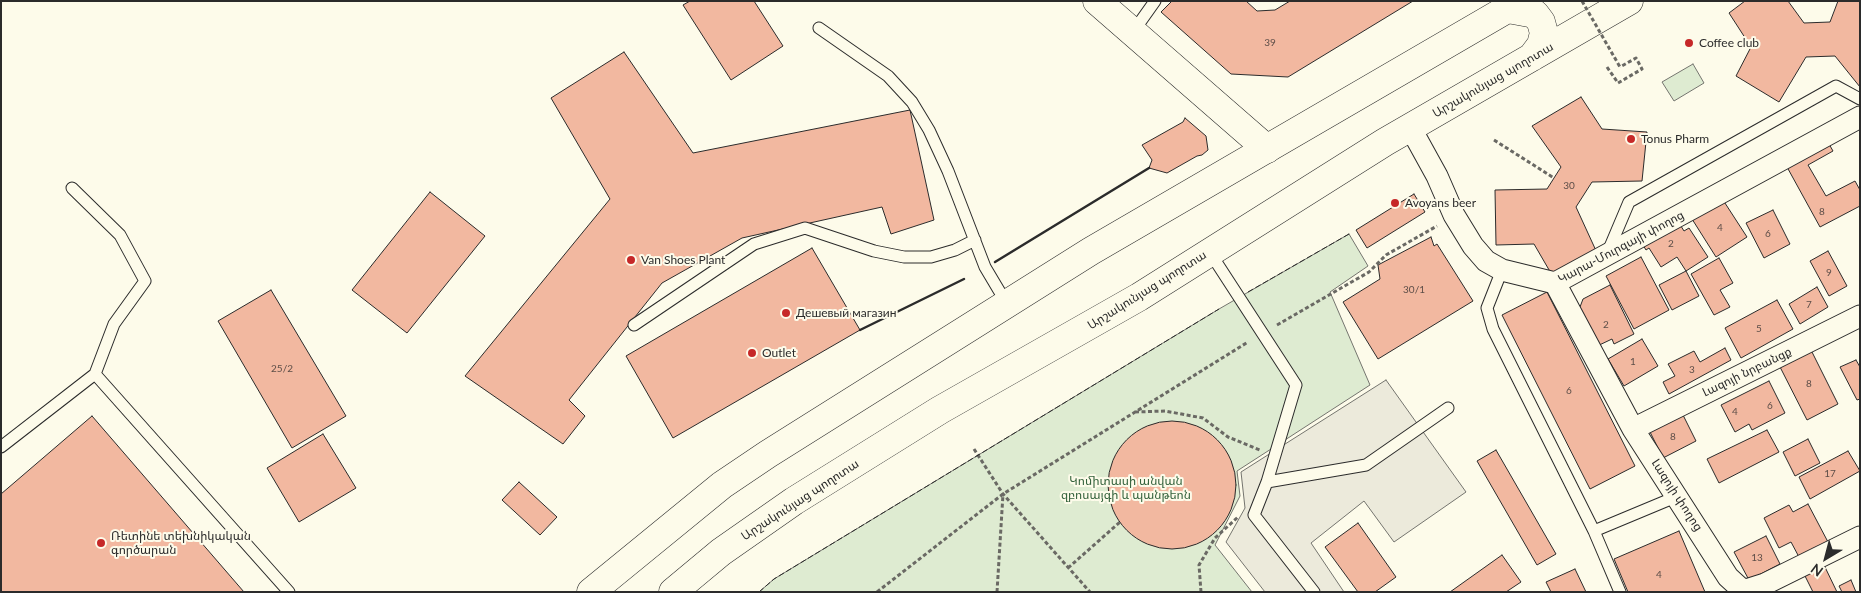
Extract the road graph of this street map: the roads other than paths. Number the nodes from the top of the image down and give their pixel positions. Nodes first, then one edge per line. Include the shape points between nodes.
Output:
1 (1097, 1) edge
2 (1155, 1) edge
3 (1629, 1) edge
4 (1515, 5) edge
5 (819, 28) dead end
6 (1133, 32) junction
7 (1532, 57) junction
8 (1860, 99) edge
9 (1860, 117) edge
10 (1410, 127) junction
11 (1267, 149) junction
12 (72, 188) dead end
13 (975, 240) junction
14 (1209, 251) junction
15 (1607, 255) junction
16 (1502, 270) junction
17 (1555, 283) junction
18 (1007, 304) junction
19 (1860, 316) edge
20 (634, 325) dead end
21 (96, 374) junction
22 (1448, 408) dead end
23 (1633, 428) junction
24 (1, 447) edge
25 (1267, 482) junction
26 (1678, 496) junction
27 (1594, 531) junction
28 (1860, 537) edge
29 (289, 592) edge
30 (591, 592) edge
31 (673, 592) edge
32 (1314, 592) edge
33 (1620, 592) edge

1 - 6 main road
2 - 6 lane
3 - 7 main road, Արշակունյաց պողոտա
4 - 7 main road via 1535,14 1542,22 1541,45
4 - 11 main road
5 - 13 lane via 888,76 912,102 930,130
6 - 11 main road
7 - 10 main road, Արշակունյաց պողոտա
8 - 15 lane via 1836,86 1629,202
9 - 15 street, Կարա-Մուրզայի փողոց
10 - 14 main road, Արշակունյաց պողոտա
10 - 16 street, Կարա-Մուրզայի փողոց via 1454,215 1486,261
11 - 18 main road via 1091,251
12 - 21 lane via 120,235 145,281 114,324
13 - 18 lane via 985,267
13 - 20 lane via 931,258 904,257 874,251 805,228 754,244
14 - 25 lane via 1296,385
14 - 31 main road, Արշակունյաց պողոտա via 1139,297 940,410 794,501 721,552
15 - 17 street, Կարա-Մուրզայի փողոց
16 - 17 street, Կարա-Մուրզայի փողոց
16 - 27 lane via 1487,308 1493,329
17 - 23 street, Լազոյի փողոց
18 - 30 main road via 722,485
19 - 23 street, Լազոյի նրբանցք
21 - 24 lane
21 - 29 lane
22 - 25 lane via 1366,465
23 - 26 street, Լազոյի փողոց
25 - 32 lane via 1254,515
26 - 27 lane
26 - 28 street, Լազոյի փողոց via 1728,577 1746,590 1765,584
27 - 33 lane

